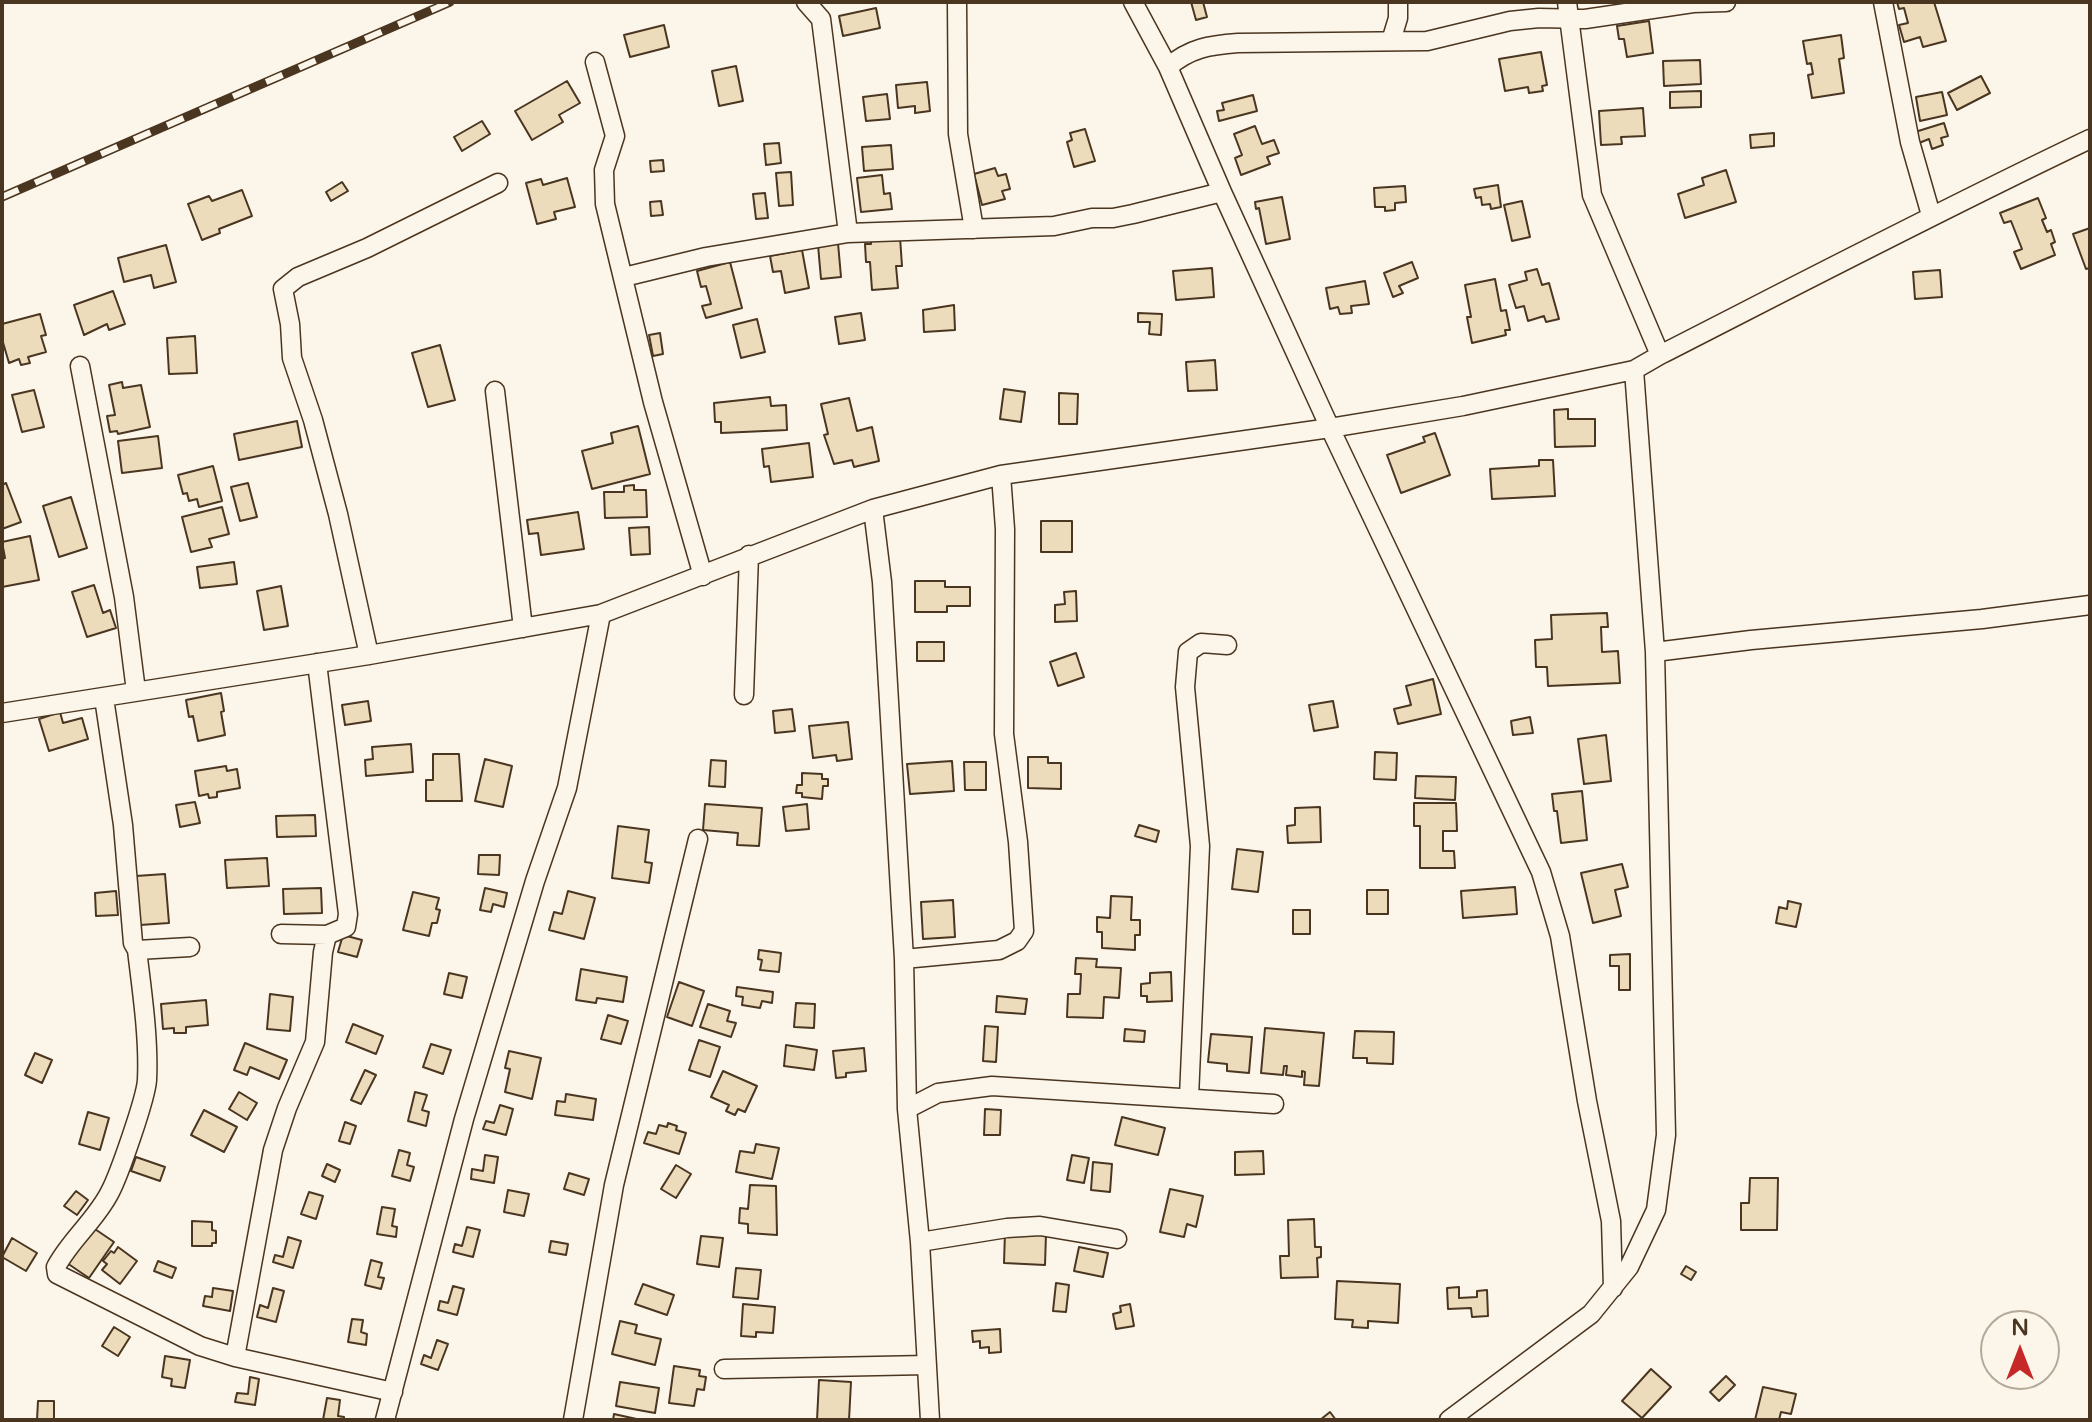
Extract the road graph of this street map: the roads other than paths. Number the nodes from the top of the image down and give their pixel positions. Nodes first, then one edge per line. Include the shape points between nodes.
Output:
1 (806, 2) edge
2 (957, 2) edge
3 (1133, 2) edge
4 (1398, 2) edge
5 (1723, 2) edge
6 (1883, 2) edge
7 (1568, 10) edge
8 (1391, 41) junction
9 (595, 62) dead end
10 (1168, 67) junction
11 (2090, 139) edge
12 (498, 183) dead end
13 (1222, 192) junction
14 (1931, 215) junction
15 (974, 229) junction
16 (848, 233) junction
17 (624, 277) junction
18 (1660, 355) junction
19 (80, 366) dead end
20 (1634, 370) junction
21 (495, 391) dead end
22 (1330, 428) junction
23 (1001, 475) junction
24 (873, 509) junction
25 (749, 555) junction
26 (703, 576) junction
27 (2090, 605) edge
28 (601, 614) junction
29 (523, 628) junction
30 (1227, 645) dead end
31 (1655, 652) junction
32 (369, 655) junction
33 (317, 663) junction
34 (136, 691) junction
35 (744, 695) dead end
36 (104, 698) junction
37 (2, 713) edge
38 (698, 839) dead end
39 (281, 934) dead end
40 (327, 935) junction
41 (190, 947) dead end
42 (137, 950) junction
43 (904, 959) junction
44 (1189, 1097) junction
45 (1274, 1104) dead end
46 (907, 1109) junction
47 (1117, 1239) dead end
48 (920, 1242) junction
49 (1613, 1288) junction
50 (235, 1357) junction
51 (927, 1365) junction
52 (724, 1369) dead end
53 (393, 1392) junction
54 (385, 1420) edge
55 (573, 1420) edge
56 (930, 1420) edge
57 (1449, 1420) edge

1 - 16 street via 821,19
2 - 15 street via 958,134
3 - 10 street
4 - 8 street
5 - 7 street via 1585,19
6 - 14 street via 1910,142
7 - 8 street via 1427,41
7 - 18 street via 1592,195
8 - 10 street via 1210,45
9 - 17 street via 615,136 604,170 605,204
10 - 13 street
11 - 14 street
12 - 32 street via 298,277 283,289 292,358 338,514
13 - 15 street via 1113,218
13 - 22 street
14 - 18 street
15 - 16 street
16 - 17 street
17 - 26 street
18 - 20 street
19 - 34 street via 124,597
20 - 22 street
20 - 31 street
21 - 29 street
22 - 23 street
22 - 49 street via 1541,872 1560,936 1611,1221
23 - 24 street
23 - 43 street via 1004,734 1024,931 999,950
24 - 25 street
24 - 43 street
25 - 26 street
25 - 35 street
26 - 28 street
27 - 31 street
28 - 29 street
28 - 53 street via 567,788 464,1119
29 - 32 street
30 - 44 street via 1201,643 1188,652 1185,687 1200,846
31 - 49 street via 1666,1135 1656,1210
32 - 33 street
33 - 34 street
33 - 40 street via 348,914 346,927
34 - 36 street
36 - 37 street
36 - 42 street
38 - 55 street via 614,1185
39 - 40 street
40 - 50 street via 315,1042 273,1150
41 - 42 street
42 - 50 street via 145,1090 111,1191 56,1267 57,1274 200,1346
43 - 46 street
44 - 45 street
44 - 46 street via 992,1086 938,1093
46 - 48 street
47 - 48 street via 1040,1226
48 - 51 street
49 - 57 street via 1591,1314
50 - 53 street
51 - 52 street
51 - 56 street
53 - 54 street

